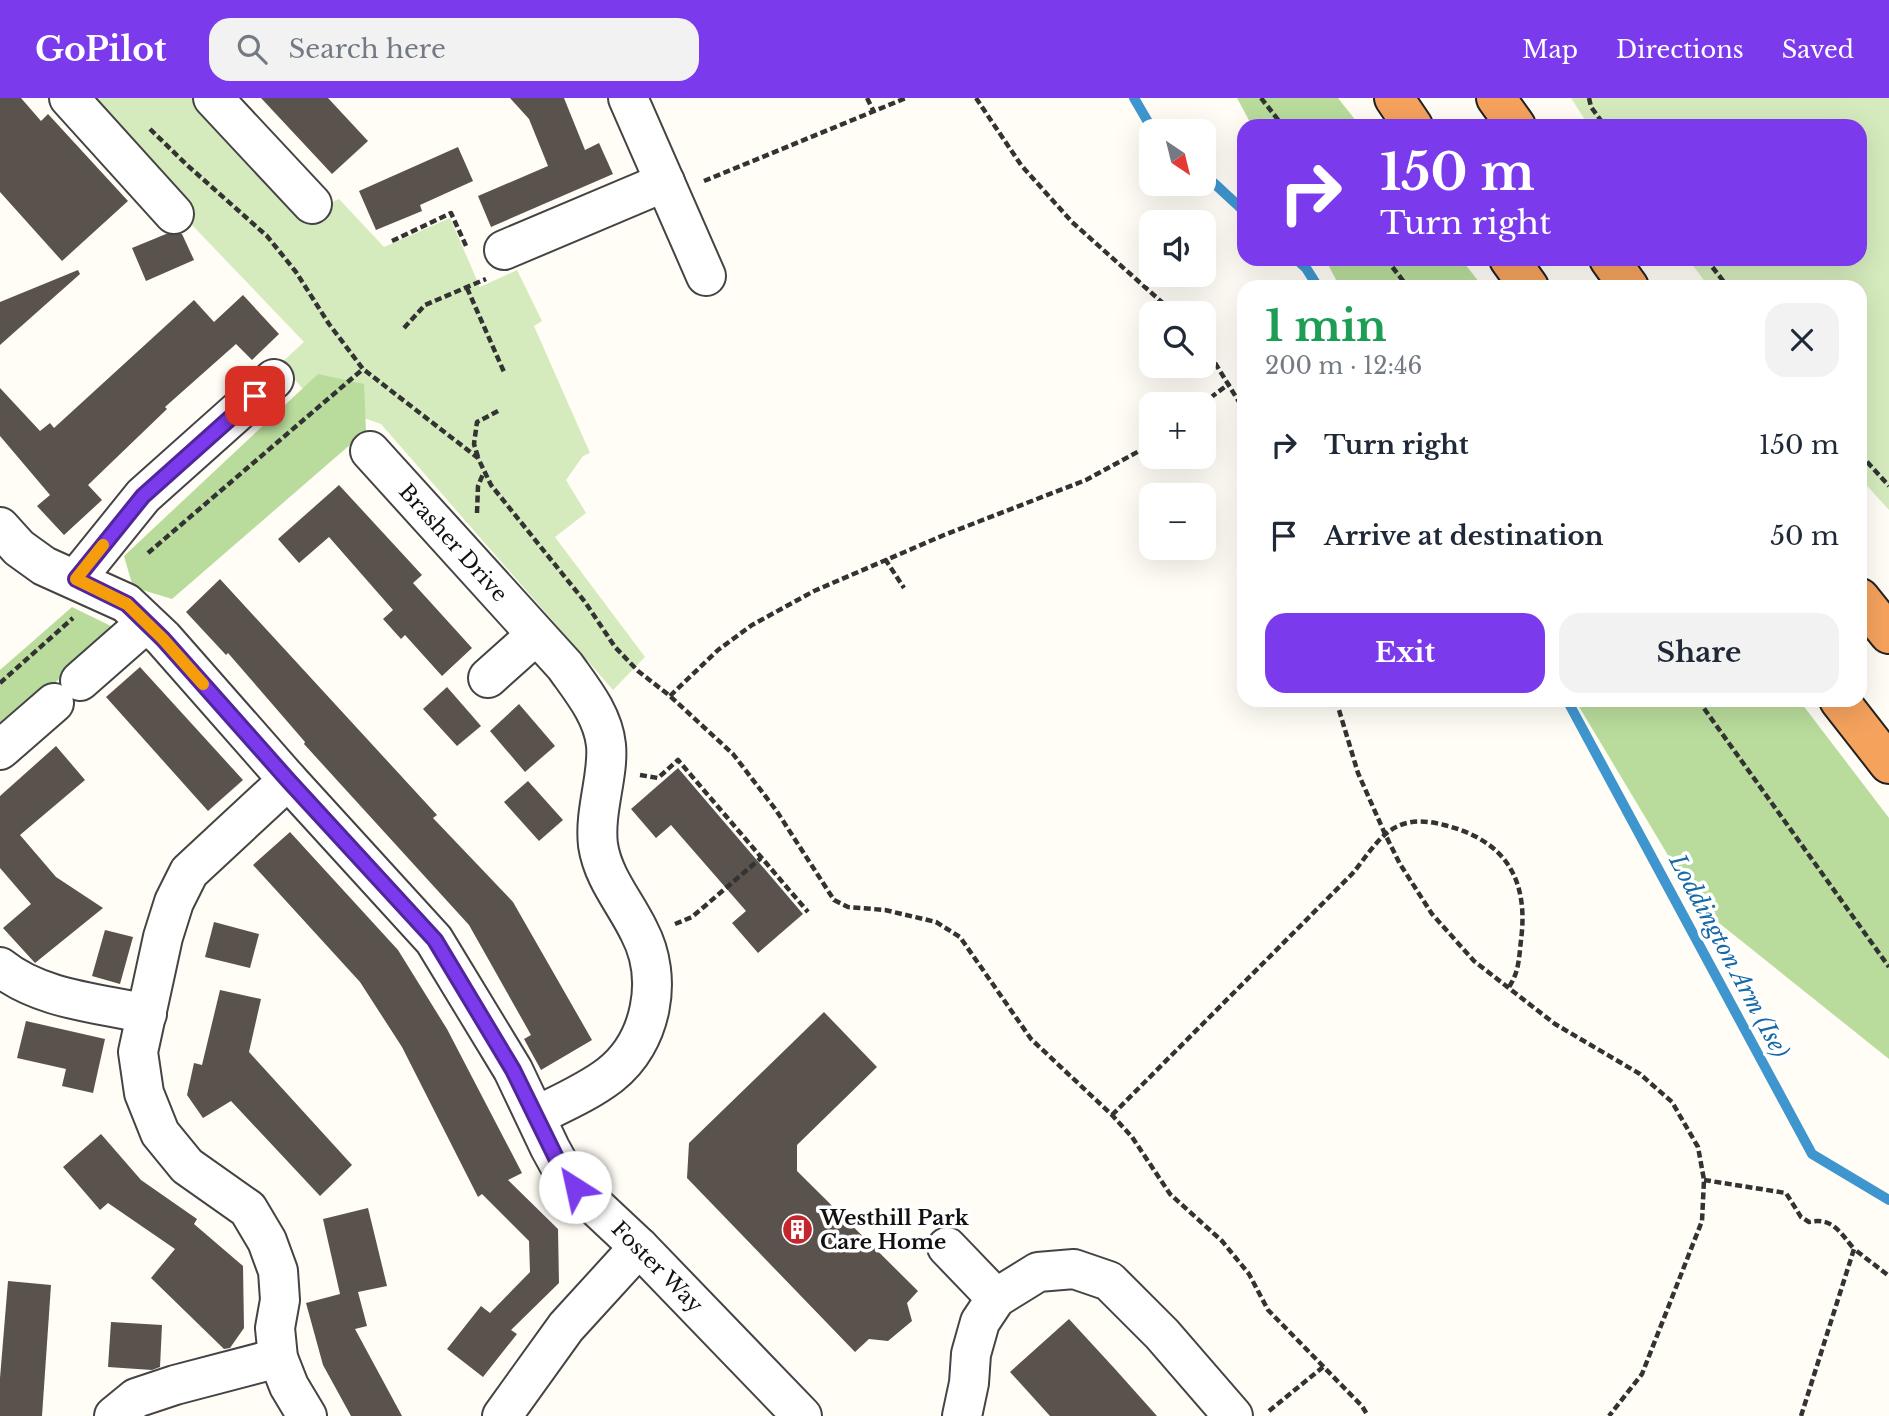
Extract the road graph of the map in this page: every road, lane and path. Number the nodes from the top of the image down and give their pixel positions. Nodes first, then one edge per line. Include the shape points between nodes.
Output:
1 (69, 98) edge
2 (213, 98) edge
3 (628, 98) edge
4 (867, 98) edge
5 (906, 98) edge
6 (976, 98) edge
7 (1261, 98) edge
8 (1394, 98) edge
9 (1496, 98) edge
10 (1589, 98) edge
11 (874, 112) junction
12 (1278, 119) edge
13 (1408, 119) edge
14 (1511, 119) edge
15 (1600, 119) edge
16 (145, 123) dead end
17 (665, 182) junction
18 (312, 204) dead end
19 (174, 214) dead end
20 (392, 241) dead end
21 (484, 260) junction
22 (1392, 266) edge
23 (1712, 266) edge
24 (706, 276) dead end
25 (1402, 280) edge
26 (1722, 280) edge
27 (467, 288) junction
28 (1161, 301) edge
29 (404, 328) dead end
30 (1216, 363) edge
31 (363, 369) junction
32 (504, 372) dead end
33 (274, 379) dead end
34 (1230, 383) junction
35 (1216, 394) edge
36 (1237, 396) edge
37 (500, 410) dead end
38 (370, 451) dead end
39 (1139, 451) edge
40 (478, 458) junction
41 (1867, 461) edge
42 (1889, 486) edge
43 (0, 527) edge
44 (144, 556) dead end
45 (886, 559) junction
46 (89, 585) junction
47 (904, 588) dead end
48 (1867, 607) edge
49 (146, 623) junction
50 (1889, 634) edge
51 (536, 635) junction
52 (488, 678) dead end
53 (0, 683) edge
54 (670, 695) junction
55 (1338, 707) edge
56 (1703, 707) edge
57 (1844, 707) edge
58 (0, 750) edge
59 (1889, 764) edge
60 (604, 769) junction
61 (288, 780) junction
62 (1385, 834) junction
63 (761, 858) junction
64 (808, 912) dead end
65 (692, 917) dead end
66 (1889, 967) edge
67 (5, 983) edge
68 (1509, 987) junction
69 (147, 1014) junction
70 (1112, 1115) junction
71 (536, 1116) junction
72 (1704, 1180) junction
73 (639, 1247) junction
74 (947, 1247) dead end
75 (1854, 1249) junction
76 (1889, 1276) edge
77 (996, 1298) junction
78 (278, 1358) junction
79 (1323, 1367) junction
80 (114, 1416) edge
81 (307, 1416) edge
82 (502, 1416) edge
83 (802, 1416) edge
84 (962, 1416) edge
85 (1233, 1416) edge
86 (1263, 1416) edge
87 (1368, 1416) edge
88 (1609, 1416) edge
89 (1801, 1416) edge

1 - 19 street
2 - 18 street
3 - 17 street
4 - 11 path
5 - 11 path
6 - 28 path via 1021,165 1072,222
7 - 12 path
8 - 13 highway
9 - 14 highway
10 - 15 path
11 - 17 path via 683,190
16 - 31 path via 267,236
17 - 21 street
17 - 24 street
20 - 21 path via 451,213
21 - 27 path via 481,282
22 - 25 path
23 - 26 path
27 - 29 path via 425,305
27 - 32 path
30 - 34 path
31 - 40 path
31 - 44 path
33 - 46 street via 143,496
34 - 35 path
34 - 36 path
37 - 40 path via 477,422 474,444
38 - 51 street, Brasher Drive
39 - 45 path via 1086,480
40 - 54 path via 491,485 585,602 615,647
41 - 42 path
43 - 46 street, Foster Way via 44,566
45 - 47 path
45 - 54 path via 752,625
46 - 49 street, Foster Way via 127,604
46 - 53 path
48 - 50 highway
49 - 58 street
49 - 61 street, Foster Way
51 - 52 street
51 - 60 street, Brasher Drive via 591,702 606,746
54 - 70 path via 733,754 776,810 834,900 936,922 960,937 1031,1039
55 - 62 path via 1358,773
56 - 66 path
57 - 59 highway
60 - 63 path via 658,778 678,760
60 - 71 street, Brasher Drive via 598,846 606,874 642,937 653,996 631,1053 617,1068
61 - 69 street via 189,873 163,937
61 - 71 street, Foster Way via 435,940
62 - 68 path via 1432,914 1474,961
62 - 68 path via 1397,826 1429,821 1483,839 1506,860 1524,914 1520,963
62 - 70 path via 1352,874
63 - 64 path
63 - 65 path
67 - 69 street
68 - 72 path via 1555,1024 1640,1074 1672,1102 1698,1147
69 - 78 street via 138,1052 144,1093 160,1133 187,1166 248,1209 267,1241 278,1271
70 - 79 path via 1170,1194 1222,1241 1249,1273 1268,1310
71 - 73 street, Foster Way via 568,1178
72 - 75 path via 1786,1193 1801,1217 1836,1226
72 - 88 path via 1702,1221 1642,1374
73 - 82 street via 566,1327
73 - 83 street, Foster Way
74 - 77 street
75 - 76 path
75 - 89 path
77 - 84 street via 980,1322
77 - 85 street via 1038,1272 1074,1269 1109,1281
78 - 80 street via 136,1398
78 - 81 street
79 - 86 path
79 - 87 path

